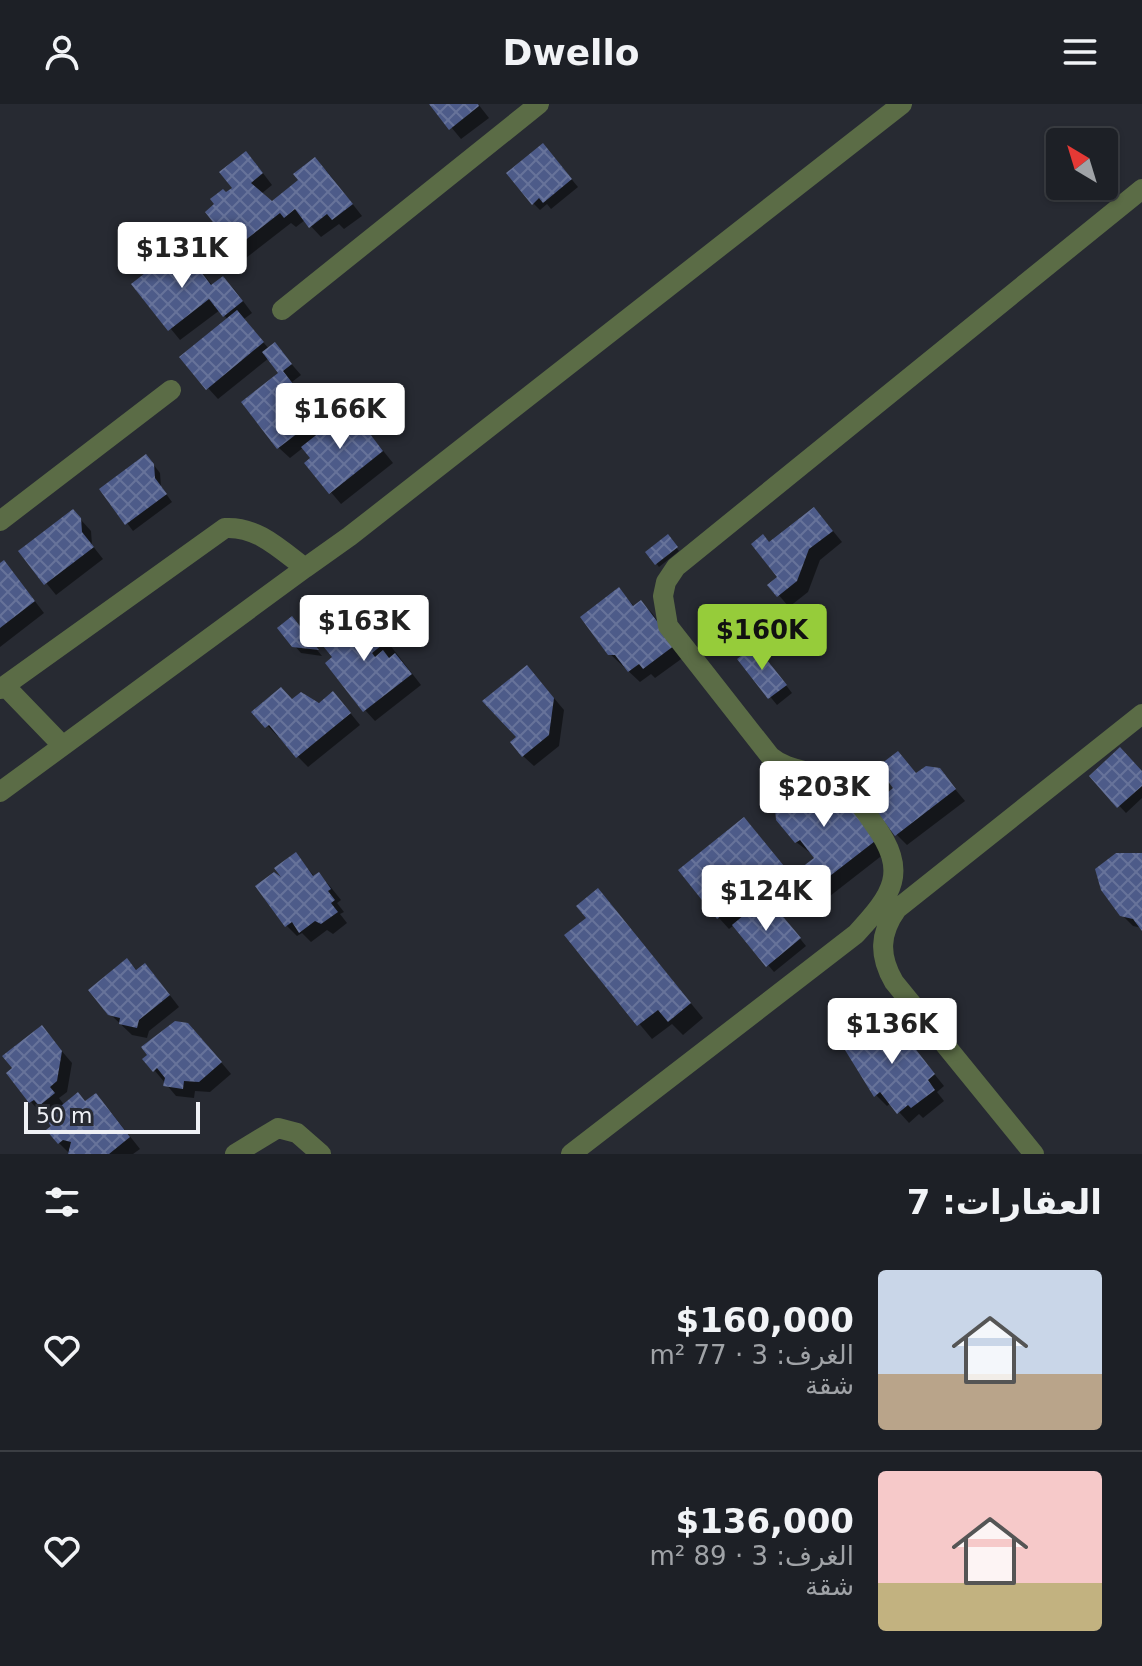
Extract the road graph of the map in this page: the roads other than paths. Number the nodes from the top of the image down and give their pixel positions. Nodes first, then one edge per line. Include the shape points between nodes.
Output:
1 (539, 104) edge
2 (902, 104) edge
3 (513, 112) edge
4 (1142, 189) edge
5 (282, 310) dead end
6 (171, 390) dead end
7 (0, 521) edge
8 (305, 568) junction
9 (3, 688) edge
10 (1142, 714) edge
11 (61, 744) junction
12 (0, 792) edge
13 (235, 1154) edge
14 (321, 1154) edge
15 (571, 1154) edge
16 (1034, 1154) edge

1 - 3 street
2 - 8 street
3 - 5 street
4 - 15 street via 676,567 666,582 668,626 770,756 783,767 817,773 839,784 861,806 889,846 895,878 856,934
6 - 7 street
8 - 9 street via 260,535 243,527 225,528
8 - 11 street
9 - 11 street
10 - 16 street via 897,909 883,935 884,964 894,982
11 - 12 street
13 - 14 street via 278,1128 297,1133

